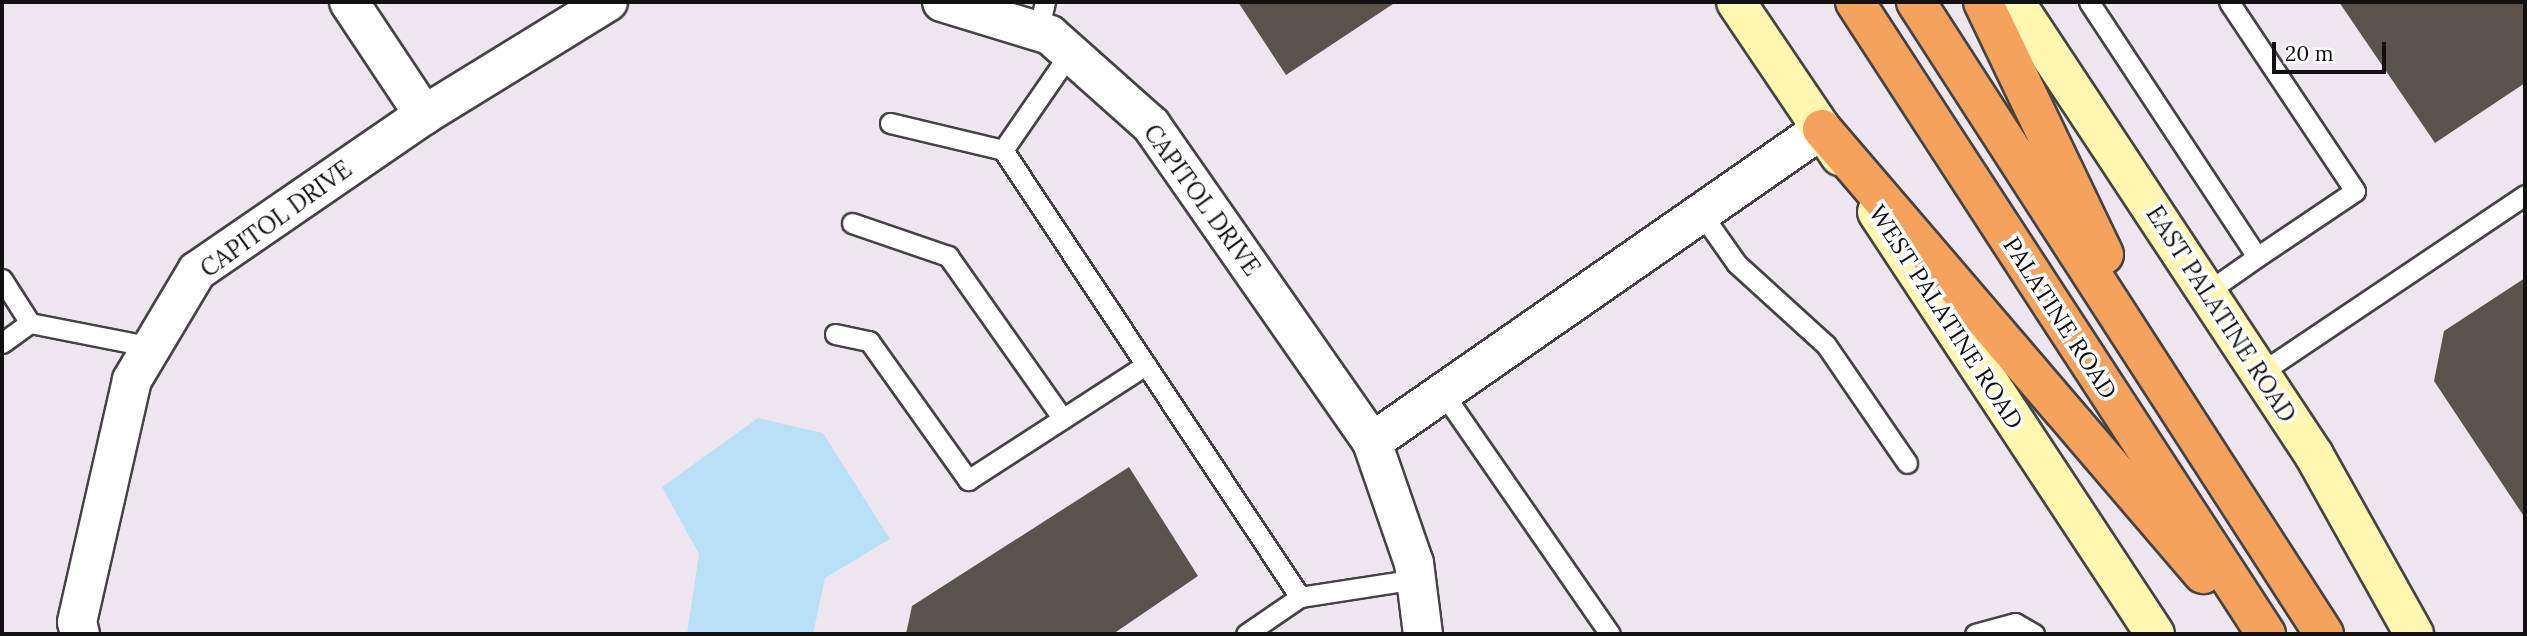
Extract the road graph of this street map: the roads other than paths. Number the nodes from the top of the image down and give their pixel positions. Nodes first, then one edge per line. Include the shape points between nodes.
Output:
1 (349, 2) edge
2 (608, 2) edge
3 (942, 2) edge
4 (1736, 2) edge
5 (1855, 2) edge
6 (1916, 2) edge
7 (1983, 2) edge
8 (2015, 2) edge
9 (2089, 2) edge
10 (2229, 2) edge
11 (1041, 17) edge
12 (1069, 52) junction
13 (424, 115) junction
14 (890, 123) dead end
15 (1822, 129) junction
16 (1003, 150) junction
17 (2525, 195) edge
18 (1701, 213) junction
19 (852, 223) dead end
20 (2257, 257) junction
21 (2, 278) edge
22 (2207, 292) junction
23 (30, 323) junction
24 (835, 334) dead end
25 (2, 343) edge
26 (152, 347) junction
27 (1146, 365) junction
28 (2260, 373) junction
29 (1443, 393) junction
30 (2172, 395) junction
31 (1063, 419) junction
32 (1372, 442) junction
33 (1907, 463) dead end
34 (1416, 579) junction
35 (1300, 597) junction
36 (80, 634) edge
37 (1246, 634) edge
38 (1423, 634) edge
39 (1610, 634) edge
40 (1975, 634) edge
41 (2034, 634) edge
42 (2155, 634) edge
43 (2254, 634) edge
44 (2266, 634) edge
45 (2324, 634) edge
46 (2414, 634) edge

1 - 13 street
2 - 13 street, CAPITOL DRIVE
3 - 11 street, CAPITOL DRIVE
4 - 15 street, WEST PALATINE ROAD
5 - 44 highway, PALATINE ROAD
6 - 30 highway
7 - 30 highway
8 - 22 street, EAST PALATINE ROAD
9 - 20 lane
10 - 20 lane via 2355,191
11 - 12 street, CAPITOL DRIVE
12 - 16 lane
12 - 32 street, CAPITOL DRIVE via 1151,125
13 - 26 street, CAPITOL DRIVE via 197,271
14 - 16 lane
15 - 18 street
15 - 42 street, WEST PALATINE ROAD
15 - 43 highway
16 - 27 lane
17 - 28 lane
18 - 29 street
18 - 33 lane via 1737,264 1826,345
19 - 31 lane via 948,256
20 - 22 lane
21 - 23 lane
22 - 28 street, EAST PALATINE ROAD
23 - 25 lane
23 - 26 lane
24 - 31 lane via 869,341 968,480
26 - 36 street, CAPITOL DRIVE via 132,380 77,622
27 - 31 lane
27 - 35 lane
28 - 46 street, EAST PALATINE ROAD via 2314,455
29 - 32 street
29 - 39 lane
30 - 45 highway
32 - 34 street, CAPITOL DRIVE
34 - 35 lane
34 - 38 street, CAPITOL DRIVE
35 - 37 lane
40 - 41 lane via 2015,623

